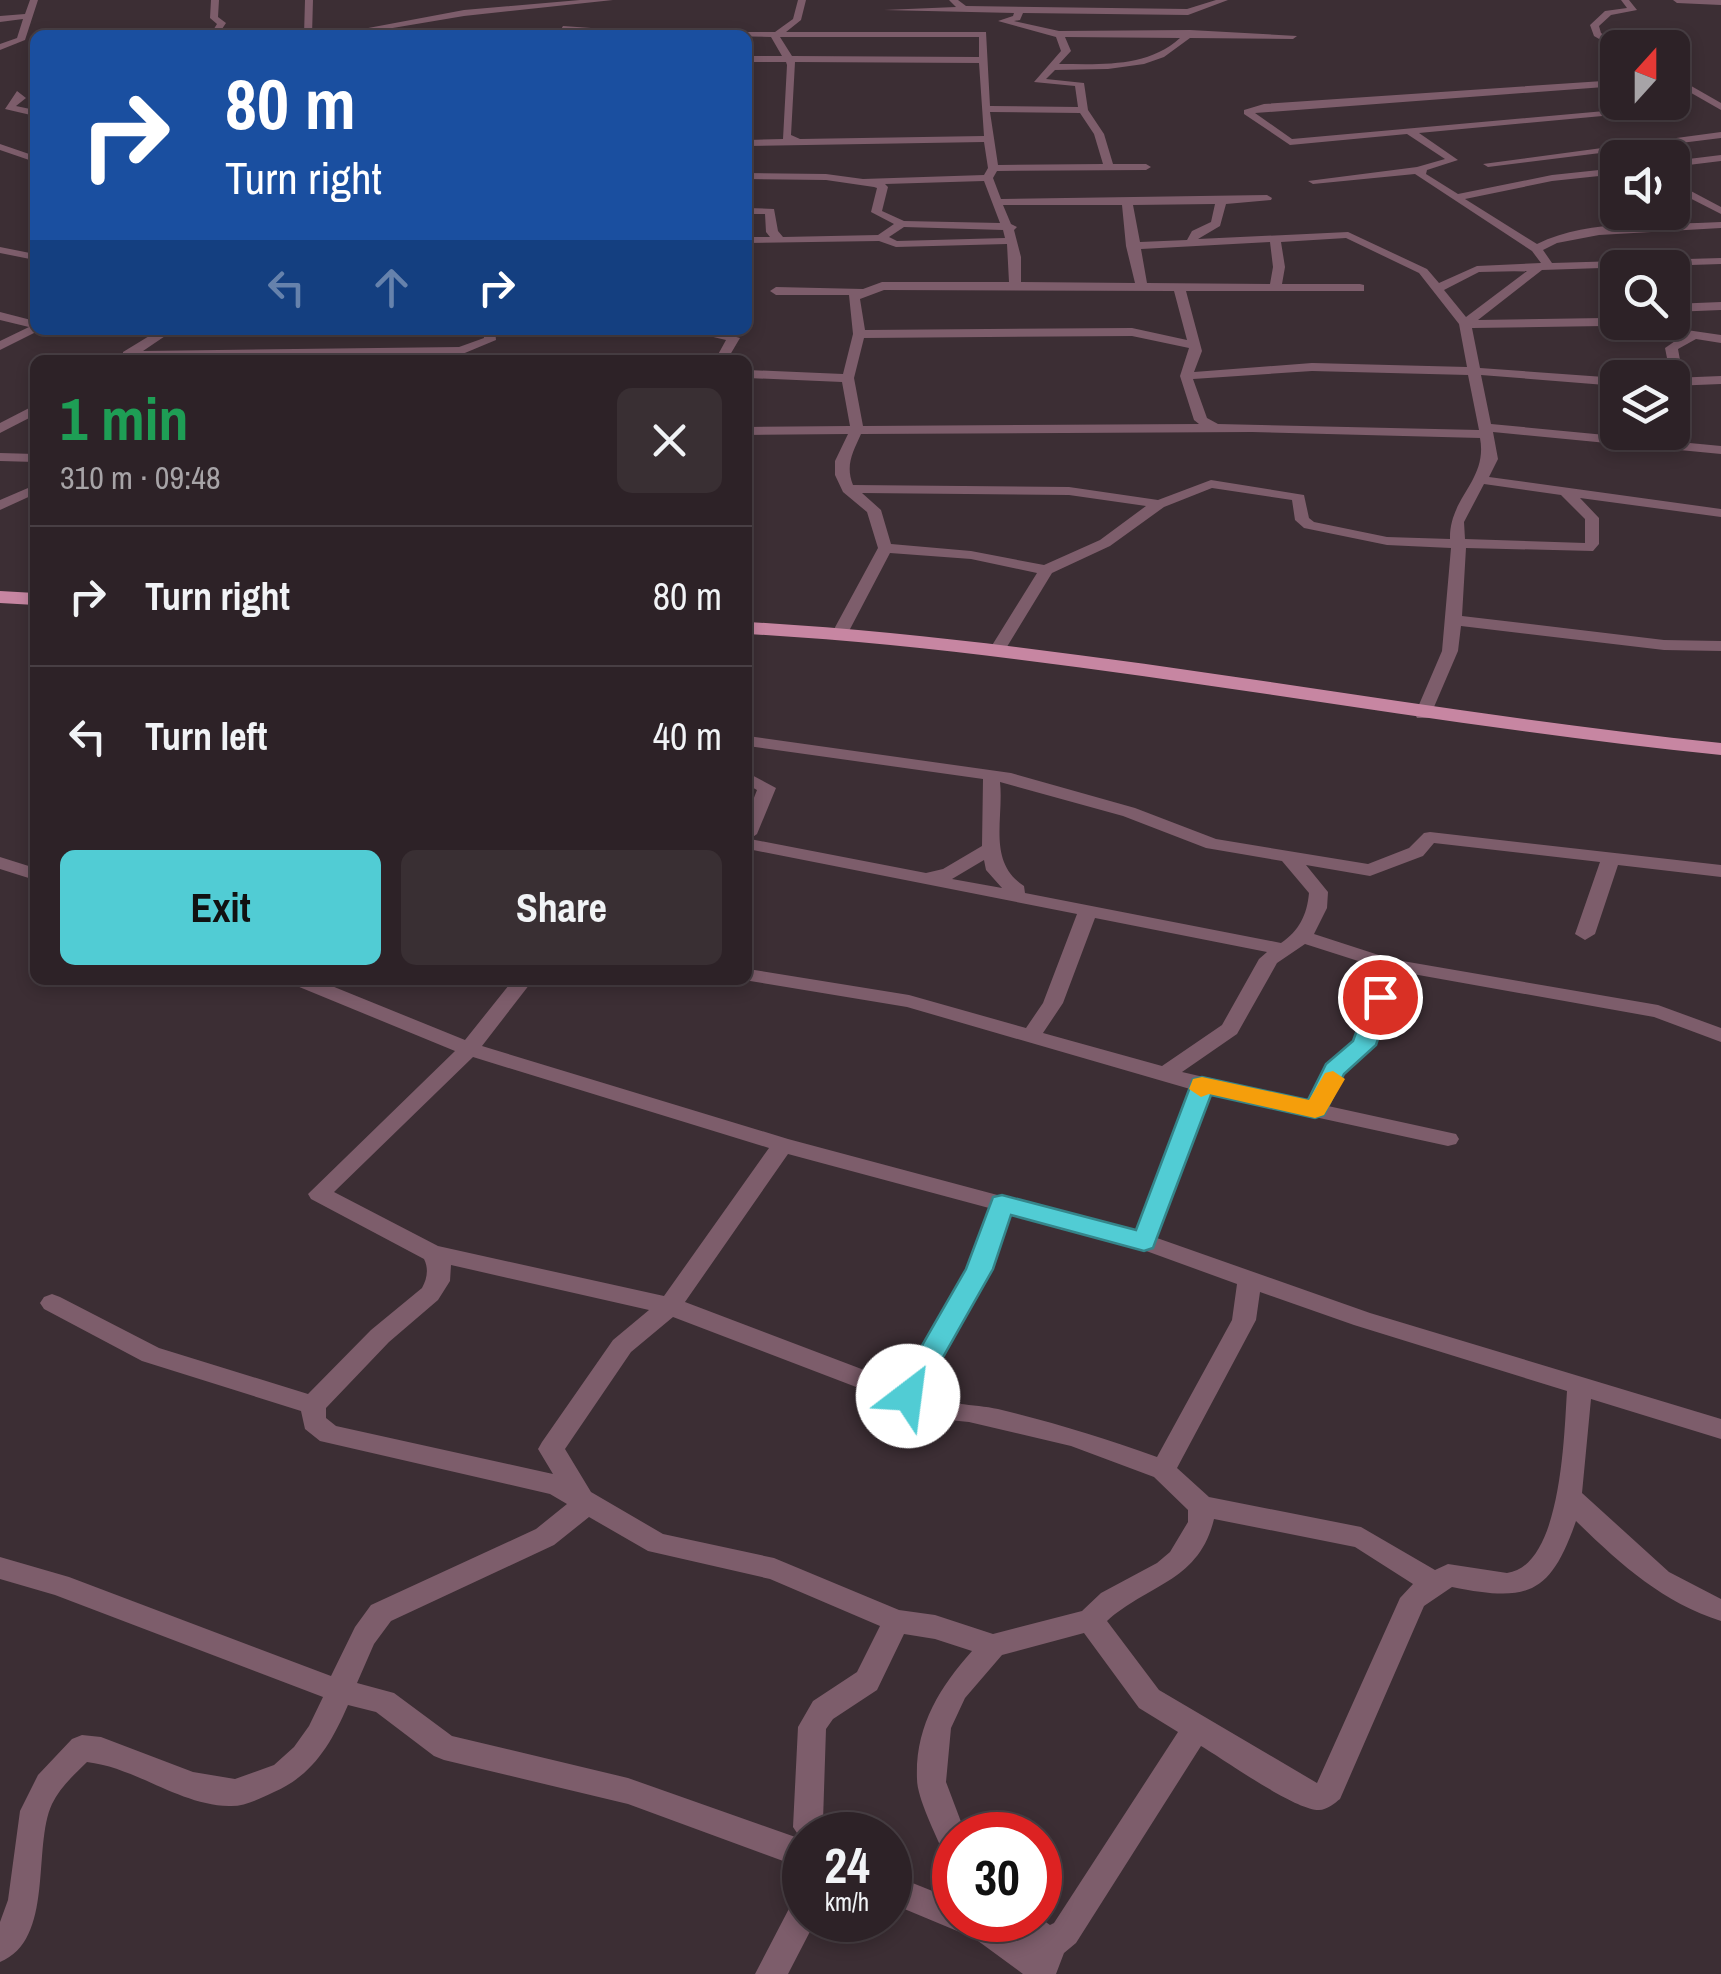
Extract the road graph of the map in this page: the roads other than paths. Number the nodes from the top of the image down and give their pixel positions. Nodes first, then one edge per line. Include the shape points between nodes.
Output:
1 (34, 0) edge
2 (215, 0) edge
3 (308, 0) edge
4 (802, 0) edge
5 (953, 0) edge
6 (1224, 0) edge
7 (1625, 0) edge
8 (1677, 0) edge
9 (1721, 2) edge
10 (614, 3) edge
11 (888, 10) dead end
12 (1019, 10) junction
13 (1188, 12) junction
14 (28, 16) junction
15 (0, 19) edge
16 (563, 29) dead end
17 (218, 30) edge
18 (308, 30) edge
19 (364, 30) edge
20 (632, 30) edge
21 (781, 32) junction
22 (752, 33) edge
23 (983, 34) junction
24 (1060, 34) junction
25 (1188, 35) junction
26 (1293, 36) dead end
27 (1600, 36) edge
28 (0, 47) edge
29 (791, 58) junction
30 (752, 59) edge
31 (985, 60) junction
32 (1052, 67) junction
33 (1600, 85) edge
34 (1690, 89) edge
35 (30, 93) edge
36 (17, 94) junction
37 (0, 96) edge
38 (1721, 107) edge
39 (985, 110) junction
40 (1084, 110) junction
41 (1600, 112) edge
42 (30, 113) edge
43 (1407, 130) junction
44 (1721, 135) edge
45 (796, 140) junction
46 (988, 140) junction
47 (752, 143) edge
48 (0, 147) edge
49 (1580, 155) junction
50 (30, 157) edge
51 (1721, 158) edge
52 (1529, 159) junction
53 (1690, 162) edge
54 (1452, 164) junction
55 (1488, 164) junction
56 (1146, 166) dead end
57 (1600, 166) edge
58 (1109, 167) junction
59 (1418, 170) junction
60 (991, 173) junction
61 (1600, 173) edge
62 (752, 176) edge
63 (1552, 176) junction
64 (1313, 180) dead end
65 (865, 181) junction
66 (1456, 194) junction
67 (1690, 194) edge
68 (1267, 198) dead end
69 (1221, 201) junction
70 (995, 202) junction
71 (1127, 203) junction
72 (752, 210) edge
73 (1721, 211) edge
74 (902, 224) junction
75 (1721, 224) edge
76 (1011, 227) junction
77 (880, 238) junction
78 (752, 240) edge
79 (780, 240) junction
80 (1275, 240) junction
81 (1012, 242) junction
82 (1190, 244) junction
83 (1132, 246) junction
84 (1536, 249) junction
85 (0, 250) edge
86 (30, 256) edge
87 (1721, 262) edge
88 (1544, 268) junction
89 (1477, 269) junction
90 (1423, 270) junction
91 (1015, 286) junction
92 (1276, 286) junction
93 (1142, 287) junction
94 (1179, 287) junction
95 (1360, 288) dead end
96 (1438, 288) junction
97 (776, 291) dead end
98 (858, 292) junction
99 (1721, 306) edge
100 (1690, 307) edge
101 (0, 316) edge
102 (1600, 321) edge
103 (1465, 324) junction
104 (30, 325) edge
105 (30, 330) edge
106 (859, 334) junction
107 (1690, 334) edge
108 (160, 335) edge
109 (718, 335) edge
110 (1694, 335) junction
111 (1721, 339) edge
112 (491, 341) edge
113 (1194, 345) junction
114 (0, 346) edge
115 (128, 355) edge
116 (267, 355) edge
117 (724, 355) edge
118 (1674, 360) edge
119 (1476, 371) junction
120 (752, 374) edge
121 (1186, 376) junction
122 (848, 378) junction
123 (1721, 380) edge
124 (1600, 381) edge
125 (1690, 381) edge
126 (30, 412) edge
127 (1215, 428) junction
128 (0, 429) edge
129 (857, 430) junction
130 (752, 431) edge
131 (1484, 431) junction
132 (1721, 450) edge
133 (0, 457) edge
134 (30, 458) edge
135 (1483, 480) junction
136 (848, 490) junction
137 (30, 491) edge
138 (1566, 492) junction
139 (1158, 504) junction
140 (0, 506) edge
141 (1721, 513) edge
142 (1460, 544) junction
143 (885, 548) junction
144 (1046, 570) junction
145 (0, 597) edge
146 (30, 599) edge
147 (1454, 620) junction
148 (752, 630) edge
149 (841, 631) junction
150 (1721, 646) edge
151 (999, 647) junction
152 (1422, 714) junction
153 (752, 741) edge
154 (1721, 749) edge
155 (991, 776) junction
156 (752, 780) edge
157 (752, 824) edge
158 (752, 845) edge
159 (989, 848) junction
160 (1286, 855) junction
161 (1612, 856) junction
162 (0, 863) edge
163 (1721, 871) edge
164 (30, 872) edge
165 (925, 877) junction
166 (1037, 899) junction
167 (1088, 912) junction
168 (1585, 934) dead end
169 (1303, 937) junction
170 (1282, 949) junction
171 (1388, 964) junction
172 (752, 976) edge
173 (311, 985) edge
174 (518, 985) edge
175 (1032, 1036) junction
176 (1721, 1036) edge
177 (469, 1049) junction
178 (1165, 1074) junction
179 (1202, 1085) junction
180 (1315, 1110) junction
181 (1448, 1139) dead end
182 (784, 1145) junction
183 (1002, 1204) junction
184 (1144, 1242) junction
185 (432, 1252) junction
186 (1250, 1277) junction
187 (52, 1303) dead end
188 (670, 1306) junction
189 (1580, 1385) junction
190 (908, 1396) junction
191 (313, 1405) junction
192 (1721, 1429) edge
193 (1162, 1470) junction
194 (1571, 1499) junction
195 (585, 1505) junction
196 (1201, 1506) junction
197 (0, 1568) edge
198 (1432, 1582) junction
199 (1721, 1610) edge
200 (1090, 1620) junction
201 (896, 1621) junction
202 (993, 1646) junction
203 (339, 1692) junction
204 (1198, 1726) junction
205 (809, 1812) edge
206 (943, 1812) edge
207 (782, 1847) edge
208 (788, 1942) edge
209 (1007, 1942) edge
210 (1031, 1942) edge
211 (0, 1947) edge
212 (1045, 1963) edge
213 (771, 1974) edge

1 - 14 street
2 - 17 street
3 - 18 street
4 - 21 street via 797,20
5 - 12 street via 964,9
6 - 13 street
7 - 27 street via 1633,10 1608,13 1594,25
8 - 9 street
10 - 19 street via 464,13
11 - 12 street
12 - 13 street
12 - 24 street via 1017,18 1002,22
13 - 25 street via 1200,20
14 - 15 street
14 - 28 street via 21,40
16 - 20 street
21 - 22 street
21 - 23 street
21 - 29 street via 776,39
23 - 24 street
23 - 31 street
24 - 25 street
24 - 32 street via 1066,50
25 - 26 street
25 - 32 street via 1142,62
29 - 30 street
29 - 31 street
29 - 45 street via 786,137
31 - 39 street
32 - 40 street via 1039,82 1079,83
33 - 43 street via 1246,112 1290,142
34 - 38 street
35 - 36 street
36 - 37 street
36 - 42 street via 8,108
39 - 40 street
39 - 46 street
40 - 58 street
41 - 43 street
43 - 54 street
44 - 49 street
45 - 46 street
45 - 47 street
46 - 60 street
48 - 50 street
49 - 52 street
49 - 57 street
51 - 53 street
52 - 55 street
52 - 63 street
54 - 55 street
54 - 59 street
55 - 63 street
56 - 58 street
58 - 60 street
59 - 64 street
59 - 66 street
60 - 65 street
60 - 70 street
61 - 63 street
62 - 65 street
63 - 66 street
65 - 74 street via 882,187 876,212
66 - 84 street
67 - 73 street
68 - 69 street
69 - 71 street
69 - 82 street via 1216,224 1196,233
70 - 71 street
70 - 76 street
71 - 83 street
72 - 79 street via 770,211
74 - 76 street
74 - 77 street
75 - 84 street via 1628,229
76 - 81 street
77 - 79 street
77 - 81 street via 896,244
78 - 79 street
80 - 82 street
80 - 90 street via 1348,235
80 - 92 street
81 - 91 street
82 - 83 street
83 - 93 street
84 - 88 street
85 - 86 street
87 - 88 street
88 - 89 street
88 - 103 street
89 - 90 street
89 - 96 street
90 - 96 street
91 - 93 street
91 - 98 street via 882,286
92 - 94 street
92 - 95 street
93 - 94 street
94 - 113 street
96 - 103 street
97 - 98 street
98 - 106 street via 852,308
99 - 100 street
101 - 104 street
102 - 103 street
103 - 119 street
105 - 114 street
106 - 113 street via 1119,332
106 - 122 street
107 - 110 street
108 - 115 street
109 - 117 street via 734,338
110 - 111 street
110 - 118 street via 1671,348
112 - 116 street via 460,351
113 - 121 street
119 - 121 street via 1312,367
119 - 124 street
119 - 131 street
120 - 122 street
121 - 127 street via 1201,420
122 - 129 street
123 - 125 street
126 - 128 street
127 - 129 street
127 - 131 street
129 - 130 street
129 - 136 street via 842,462
131 - 132 street
131 - 135 street via 1491,459
133 - 134 street
135 - 138 street
135 - 142 street via 1458,522
136 - 139 street via 1069,492
136 - 143 street via 874,510
137 - 140 street
138 - 141 street
138 - 142 street via 1592,518 1588,548
139 - 142 street via 1200,485 1220,484 1299,498 1302,520 1324,530
139 - 144 street via 1105,543
142 - 147 street
143 - 144 street
143 - 149 street
144 - 151 street
145 - 146 main road
147 - 150 street
147 - 152 street via 1450,651
148 - 149 main road
149 - 151 main road
151 - 152 main road
152 - 154 main road
153 - 155 street
155 - 159 street
155 - 160 street via 1064,792 1212,844
156 - 157 street via 767,788
158 - 165 street
159 - 165 street via 948,874
159 - 166 street via 1001,883
160 - 161 street via 1370,870 1416,852 1430,837
160 - 169 street via 1319,892
161 - 163 street
161 - 168 street
162 - 164 street
165 - 166 street
166 - 167 street
167 - 170 street
167 - 175 street via 1053,1003
169 - 170 street
169 - 171 street
170 - 178 street via 1269,959 1230,1029
171 - 176 street via 1658,1011
171 - 180 street via 1372,1031 1334,1070
172 - 175 street via 909,1001
173 - 177 street
174 - 177 street
175 - 178 street
177 - 182 street
177 - 185 street via 319,1194
178 - 179 street
179 - 180 street
179 - 184 street
180 - 181 street
182 - 183 street
182 - 188 street
183 - 184 street
183 - 190 street via 980,1269
184 - 186 street
185 - 188 street
185 - 191 street via 439,1266 430,1294
186 - 189 street
186 - 193 street via 1244,1320
187 - 191 street via 151,1355
188 - 190 street
188 - 195 street via 622,1346 551,1449
189 - 192 street
189 - 194 street
190 - 193 street via 928,1408 1074,1437
191 - 195 street via 314,1422 330,1434 556,1485
193 - 196 street
194 - 198 street via 1544,1566 1525,1581 1448,1575
194 - 199 street via 1634,1558 1692,1599
195 - 201 street via 656,1542 774,1569
195 - 203 street via 545,1537 381,1614 363,1633
196 - 198 street via 1361,1538
196 - 200 street via 1201,1524 1179,1560
197 - 203 street
198 - 204 street via 1414,1598 1330,1790 1320,1797
200 - 202 street
200 - 204 street via 1149,1699
201 - 202 street
201 - 205 street via 867,1681 823,1710 812,1727
202 - 206 street via 954,1690 937,1728 931,1782
203 - 207 street via 384,1702 444,1747 628,1791
203 - 211 street via 316,1748 297,1768 230,1794 82,1748 36,1807 21,1914
204 - 212 street
208 - 213 street
209 - 212 street
210 - 212 street

